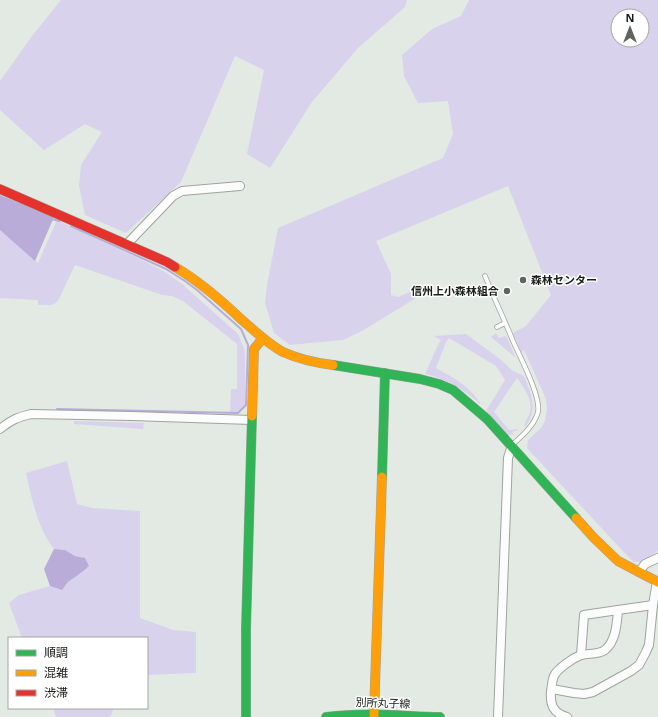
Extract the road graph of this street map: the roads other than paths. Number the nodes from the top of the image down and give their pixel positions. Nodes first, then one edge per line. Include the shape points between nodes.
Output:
1 (240, 186) dead end
2 (0, 189) edge
3 (127, 244) junction
4 (485, 276) dead end
5 (490, 288) junction
6 (480, 292) dead end
7 (505, 323) junction
8 (497, 327) dead end
9 (263, 338) junction
10 (385, 373) junction
11 (252, 420) junction
12 (0, 429) edge
13 (512, 445) junction
14 (658, 558) edge
15 (639, 572) junction
16 (657, 582) edge
17 (653, 604) junction
18 (618, 610) junction
19 (581, 655) junction
20 (552, 688) junction
21 (374, 715) junction
22 (246, 717) edge
23 (326, 717) edge
24 (440, 717) edge
25 (498, 717) edge
26 (568, 717) edge

1 - 3 street via 177,193
2 - 3 street
3 - 9 street via 186,273
4 - 5 lane
5 - 6 lane
5 - 7 lane
7 - 8 lane
7 - 13 lane via 530,378 538,406 532,425
9 - 10 street via 282,351 299,358
9 - 11 street via 254,349
10 - 13 street via 433,382 453,390 470,403
10 - 21 street
11 - 12 street via 32,414 18,417
11 - 22 street
13 - 15 street via 594,538 618,561
13 - 25 street via 508,458
14 - 15 street via 645,564
15 - 16 street
16 - 17 street
17 - 18 street
17 - 20 street via 649,645 639,665 594,692 584,694
18 - 19 street via 617,624 608,646 599,653
18 - 19 street via 584,614
19 - 20 street via 556,673 552,680
20 - 26 street via 552,706 563,716
21 - 23 street, 別所丸子線
21 - 24 street, 別所丸子線

